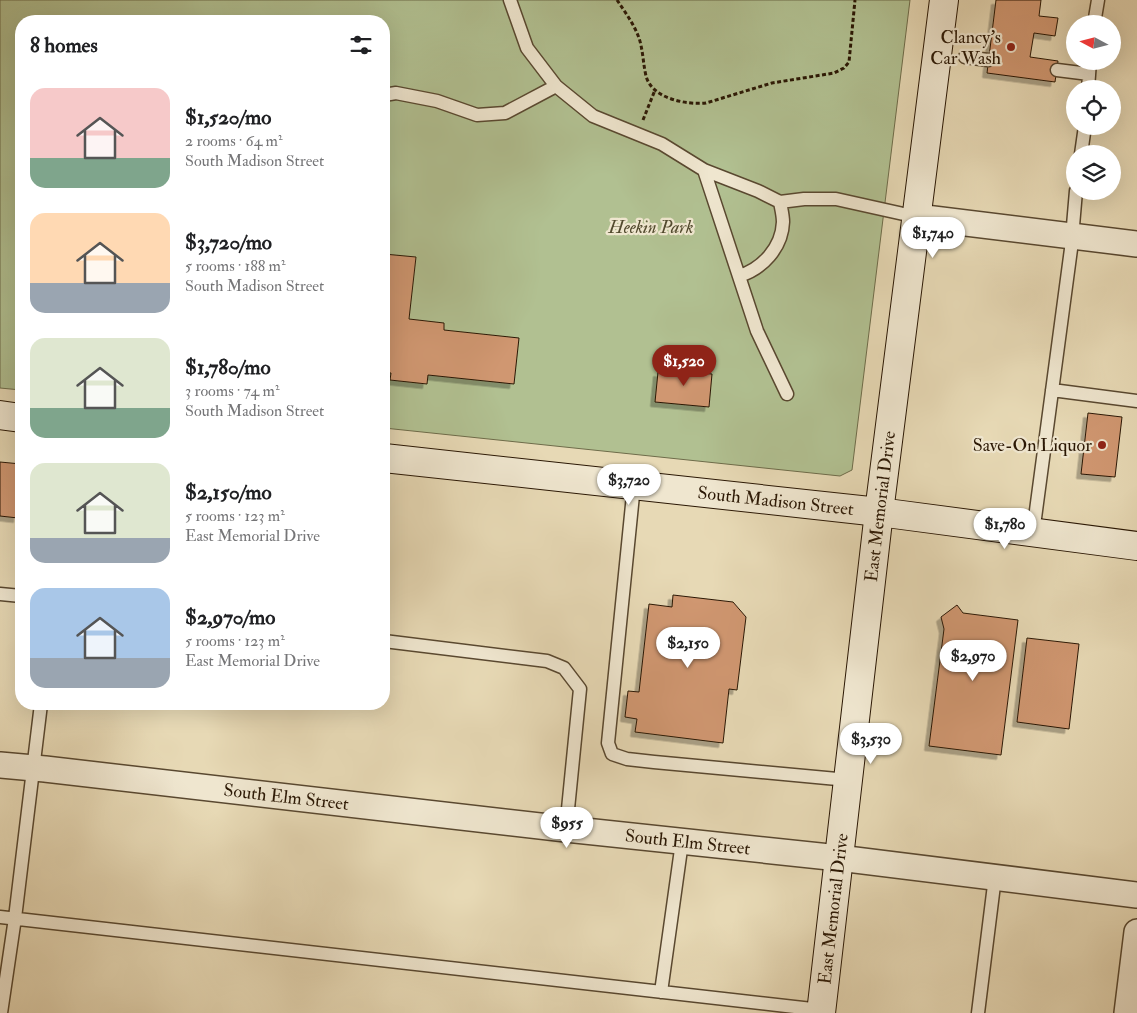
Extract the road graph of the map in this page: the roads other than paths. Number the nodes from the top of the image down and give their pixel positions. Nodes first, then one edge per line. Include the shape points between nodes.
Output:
1 (510, 0) edge
2 (944, 0) edge
3 (1098, 0) edge
4 (1096, 15) edge
5 (965, 57) dead end
6 (988, 60) dead end
7 (1057, 70) dead end
8 (1089, 70) edge
9 (1089, 74) junction
10 (1089, 80) edge
11 (556, 86) junction
12 (390, 94) edge
13 (704, 170) junction
14 (1075, 200) edge
15 (780, 202) junction
16 (917, 217) junction
17 (1072, 236) junction
18 (1137, 244) edge
19 (739, 276) junction
20 (1052, 390) junction
21 (788, 394) dead end
22 (1137, 401) edge
23 (0, 415) edge
24 (15, 417) edge
25 (390, 459) edge
26 (634, 485) junction
27 (879, 512) junction
28 (1033, 533) junction
29 (1137, 546) edge
30 (0, 594) edge
31 (15, 595) edge
32 (390, 642) edge
33 (40, 710) edge
34 (0, 765) edge
35 (32, 768) junction
36 (848, 780) junction
37 (566, 829) junction
38 (682, 842) junction
39 (839, 858) junction
40 (995, 877) junction
41 (1137, 895) edge
42 (0, 917) edge
43 (15, 918) junction
44 (1137, 932) edge
45 (660, 992) junction
46 (821, 1012) edge
47 (1, 1013) edge
48 (978, 1013) edge
49 (1128, 1013) edge

1 - 11 lane via 527,48
2 - 16 main road, East Memorial Drive
3 - 4 lane
5 - 6 lane
7 - 9 lane
8 - 9 lane
9 - 10 lane
11 - 12 lane via 505,113 477,115 437,101
11 - 13 lane via 592,116 662,144
13 - 15 lane
13 - 19 lane
14 - 17 lane
15 - 16 lane via 836,199
15 - 19 lane via 781,236 767,261
16 - 17 street
16 - 27 main road, East Memorial Drive
17 - 18 street
17 - 20 lane
19 - 21 lane via 757,331
20 - 22 lane
20 - 28 lane
23 - 24 main road
25 - 26 main road, South Madison Street
26 - 27 main road, South Madison Street
26 - 36 lane via 608,743 612,754 654,762
27 - 28 main road, South Madison Street
27 - 36 main road, East Memorial Drive
28 - 29 main road, South Madison Street
30 - 31 lane
32 - 37 lane via 547,661 564,668 580,689
33 - 35 lane
34 - 35 street, South Elm Street
35 - 37 street, South Elm Street
35 - 43 lane
36 - 39 main road, East Memorial Drive
37 - 38 street, South Elm Street
38 - 39 street, South Elm Street
38 - 45 lane
39 - 40 street, South Elm Street
39 - 46 main road, East Memorial Drive
40 - 41 street, South Elm Street
40 - 48 lane
42 - 43 lane
43 - 45 lane
43 - 47 lane
44 - 49 street
45 - 46 lane

